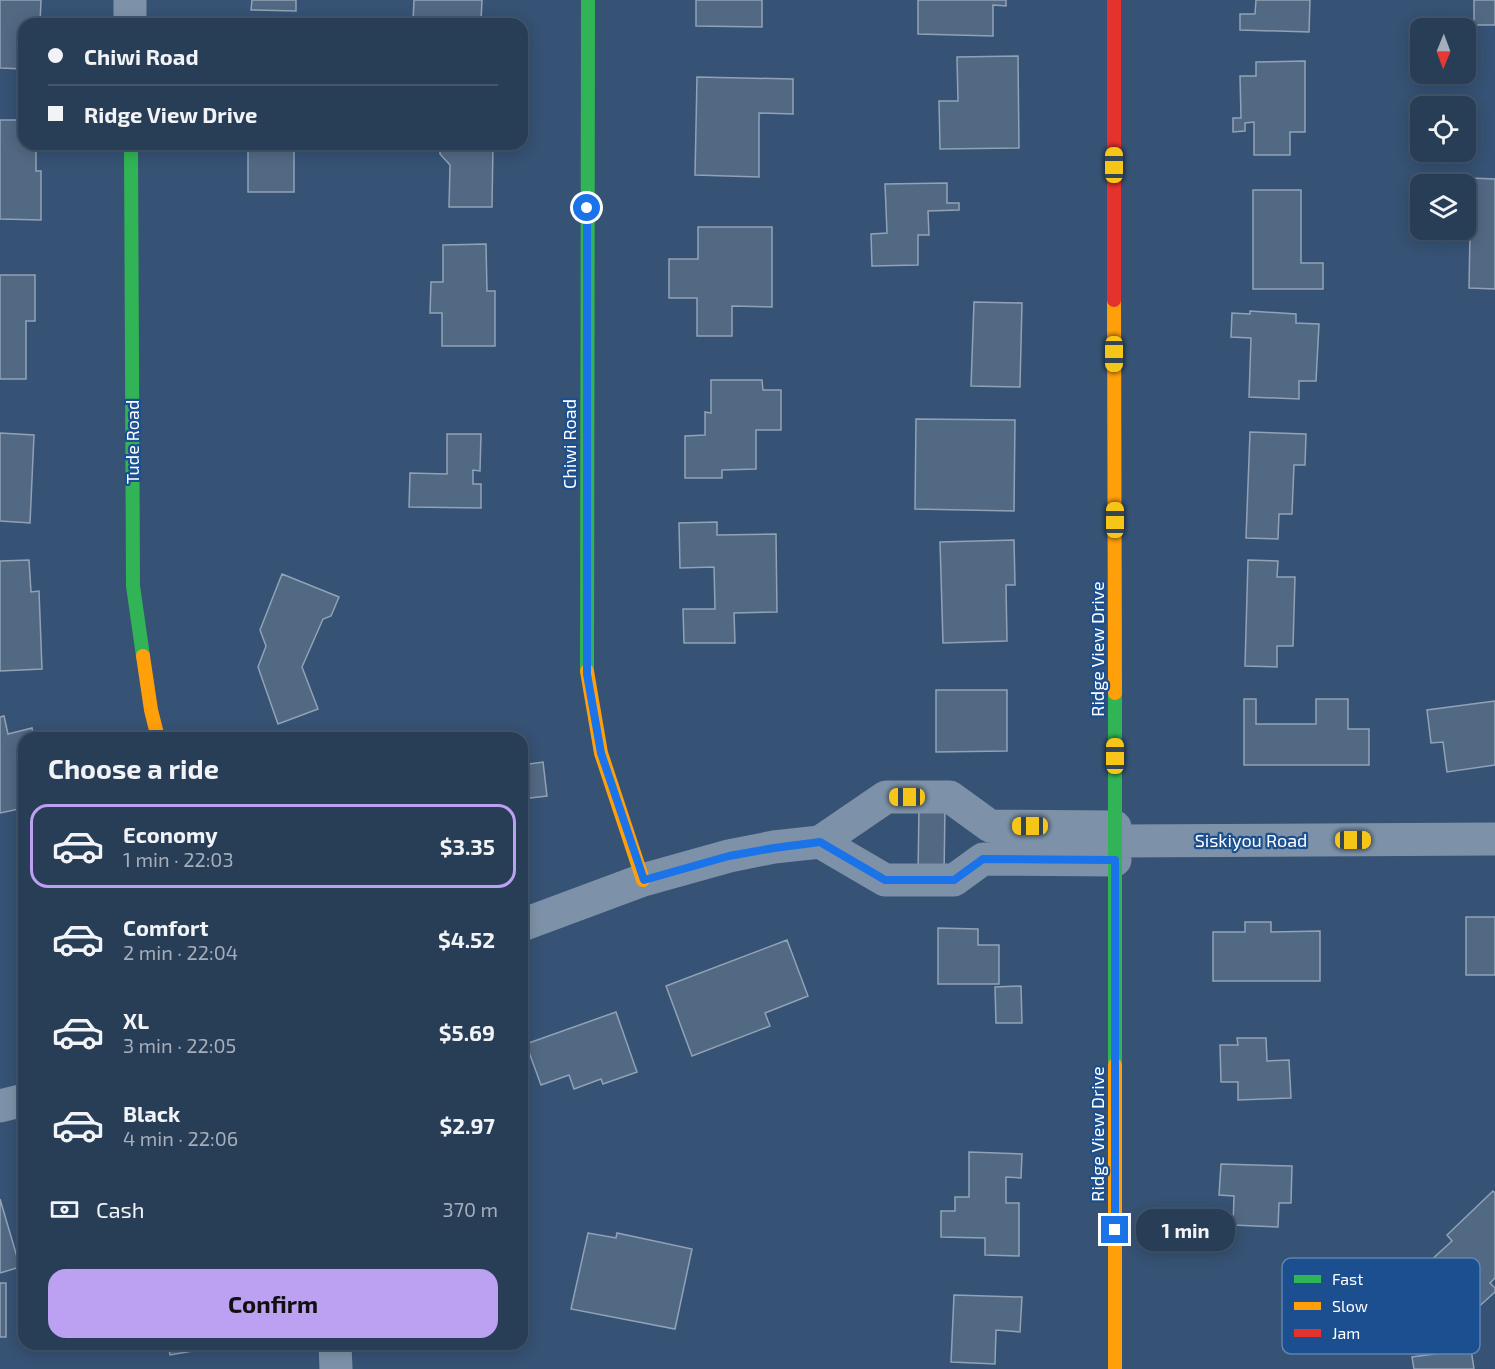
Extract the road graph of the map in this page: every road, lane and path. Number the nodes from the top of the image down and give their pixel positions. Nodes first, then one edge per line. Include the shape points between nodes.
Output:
1 (130, 0) edge
2 (588, 0) edge
3 (1114, 0) edge
4 (130, 18) edge
5 (131, 150) edge
6 (156, 732) edge
7 (1495, 839) edge
8 (820, 842) junction
9 (1115, 842) junction
10 (644, 880) junction
11 (528, 923) edge
12 (18, 1102) edge
13 (0, 1106) edge
14 (335, 1350) edge
15 (336, 1369) edge
16 (1115, 1369) edge

1 - 4 street
2 - 10 street, Chiwi Road via 587,674 601,753
3 - 9 street, Ridge View Drive
5 - 6 street, Tude Road via 133,586
7 - 9 street, Siskiyou Road
8 - 9 street, Siskiyou Road via 885,880 954,880 983,859
8 - 9 street, Siskiyou Road via 886,797 950,797 990,826
8 - 10 street, Siskiyou Road via 729,856
9 - 16 street, Ridge View Drive
10 - 11 street, Siskiyou Road
12 - 13 street
14 - 15 street

